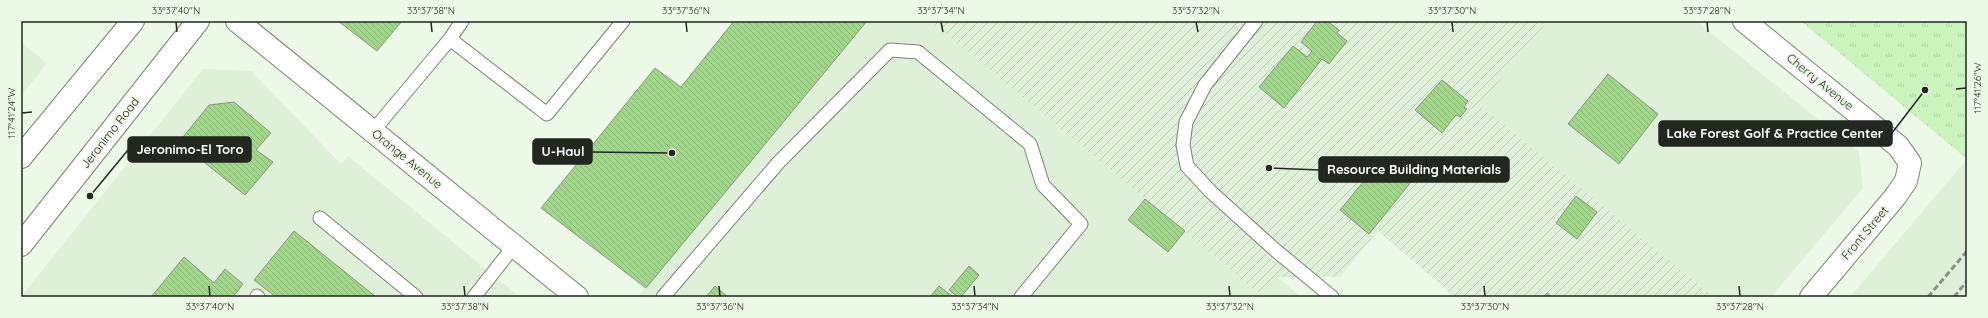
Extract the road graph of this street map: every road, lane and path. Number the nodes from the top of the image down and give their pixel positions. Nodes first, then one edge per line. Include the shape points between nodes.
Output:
1 (133, 21) edge
2 (198, 21) edge
3 (237, 21) edge
4 (462, 21) edge
5 (623, 21) edge
6 (1256, 21) edge
7 (1744, 21) edge
8 (450, 39) junction
9 (373, 131) junction
10 (21, 157) edge
11 (1910, 163) joint
12 (320, 218) dead end
13 (21, 245) edge
14 (514, 246) junction
15 (416, 297) edge
16 (474, 297) edge
17 (578, 297) edge
18 (663, 297) edge
19 (1021, 297) edge
20 (1332, 297) edge
21 (1811, 297) edge

1 - 10 street
2 - 13 street, Jeronimo Road
3 - 9 street, Orange Avenue
4 - 8 lane
5 - 8 lane via 547,114
6 - 20 lane via 1205,85 1186,122 1183,145 1187,166 1274,249
7 - 11 street, Cherry Avenue via 1898,146
8 - 9 lane
9 - 14 street, Orange Avenue
11 - 21 street, Front Street via 1906,180 1895,197
12 - 15 lane
14 - 16 lane
14 - 17 street, Orange Avenue
18 - 19 lane via 778,163 890,50 918,52 1030,144 1043,186 1080,224

